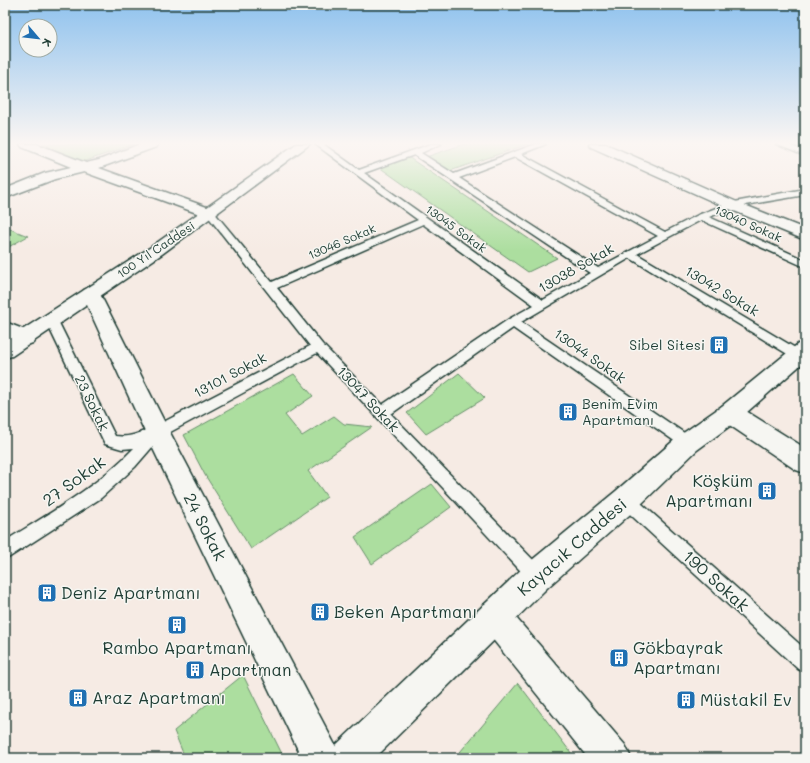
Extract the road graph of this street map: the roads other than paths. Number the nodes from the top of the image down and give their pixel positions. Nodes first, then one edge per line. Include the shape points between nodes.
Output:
1 (41, 180) edge
2 (119, 180) edge
3 (255, 180) edge
4 (366, 180) edge
5 (457, 180) edge
6 (562, 180) edge
7 (675, 180) edge
8 (805, 192) edge
9 (5, 194) edge
10 (732, 205) junction
11 (210, 212) junction
12 (701, 217) junction
13 (424, 221) junction
14 (805, 235) edge
15 (665, 236) junction
16 (630, 254) junction
17 (805, 264) edge
18 (598, 273) junction
19 (270, 287) junction
20 (91, 294) junction
21 (542, 305) junction
22 (52, 321) junction
23 (513, 322) junction
24 (5, 329) edge
25 (26, 338) junction
26 (318, 346) junction
27 (5, 351) edge
28 (801, 352) edge
29 (381, 413) junction
30 (730, 413) junction
31 (157, 432) junction
32 (688, 443) junction
33 (805, 462) edge
34 (626, 500) junction
35 (5, 551) edge
36 (537, 576) junction
37 (494, 616) junction
38 (805, 662) edge
39 (322, 758) edge
40 (349, 758) edge
41 (612, 758) edge

1 - 9 street
2 - 11 street
3 - 11 street, 100 Yıl Caddesi
4 - 13 lane, 13045 Sokak
5 - 18 lane
6 - 15 lane
7 - 10 street
8 - 10 lane, 13038 Sokak
10 - 12 lane, 13038 Sokak
10 - 14 street
11 - 19 lane, 13047 Sokak
11 - 20 street, 100 Yıl Caddesi
12 - 15 lane, 13038 Sokak
12 - 17 lane, 13040 Sokak
13 - 19 lane, 13046 Sokak
13 - 21 lane, 13045 Sokak
15 - 16 lane, 13038 Sokak
16 - 18 lane, 13038 Sokak
16 - 28 lane, 13042 Sokak
18 - 21 lane, 13038 Sokak
19 - 26 lane, 13047 Sokak
20 - 22 street, 100 Yıl Caddesi
20 - 31 street, 24 Sokak
21 - 23 lane, 13038 Sokak
22 - 25 street, 100 Yıl Caddesi
22 - 31 lane, 23 Sokak via 110,440 118,444 130,444
23 - 29 lane, 13038 Sokak
23 - 32 lane, 13044 Sokak
24 - 25 street
25 - 27 street, 100 Yıl Caddesi
26 - 29 lane, 13047 Sokak
26 - 31 lane, 13101 Sokak
28 - 30 street, Kayacık Caddesi
29 - 36 lane, 13047 Sokak
30 - 32 street, Kayacık Caddesi
30 - 33 street
31 - 35 lane, 27 Sokak via 130,462 95,493
31 - 39 street, 24 Sokak
32 - 34 street, Kayacık Caddesi
34 - 36 street, Kayacık Caddesi
34 - 38 lane, 190 Sokak
36 - 37 street, Kayacık Caddesi
37 - 40 street, Kayacık Caddesi
37 - 41 street

